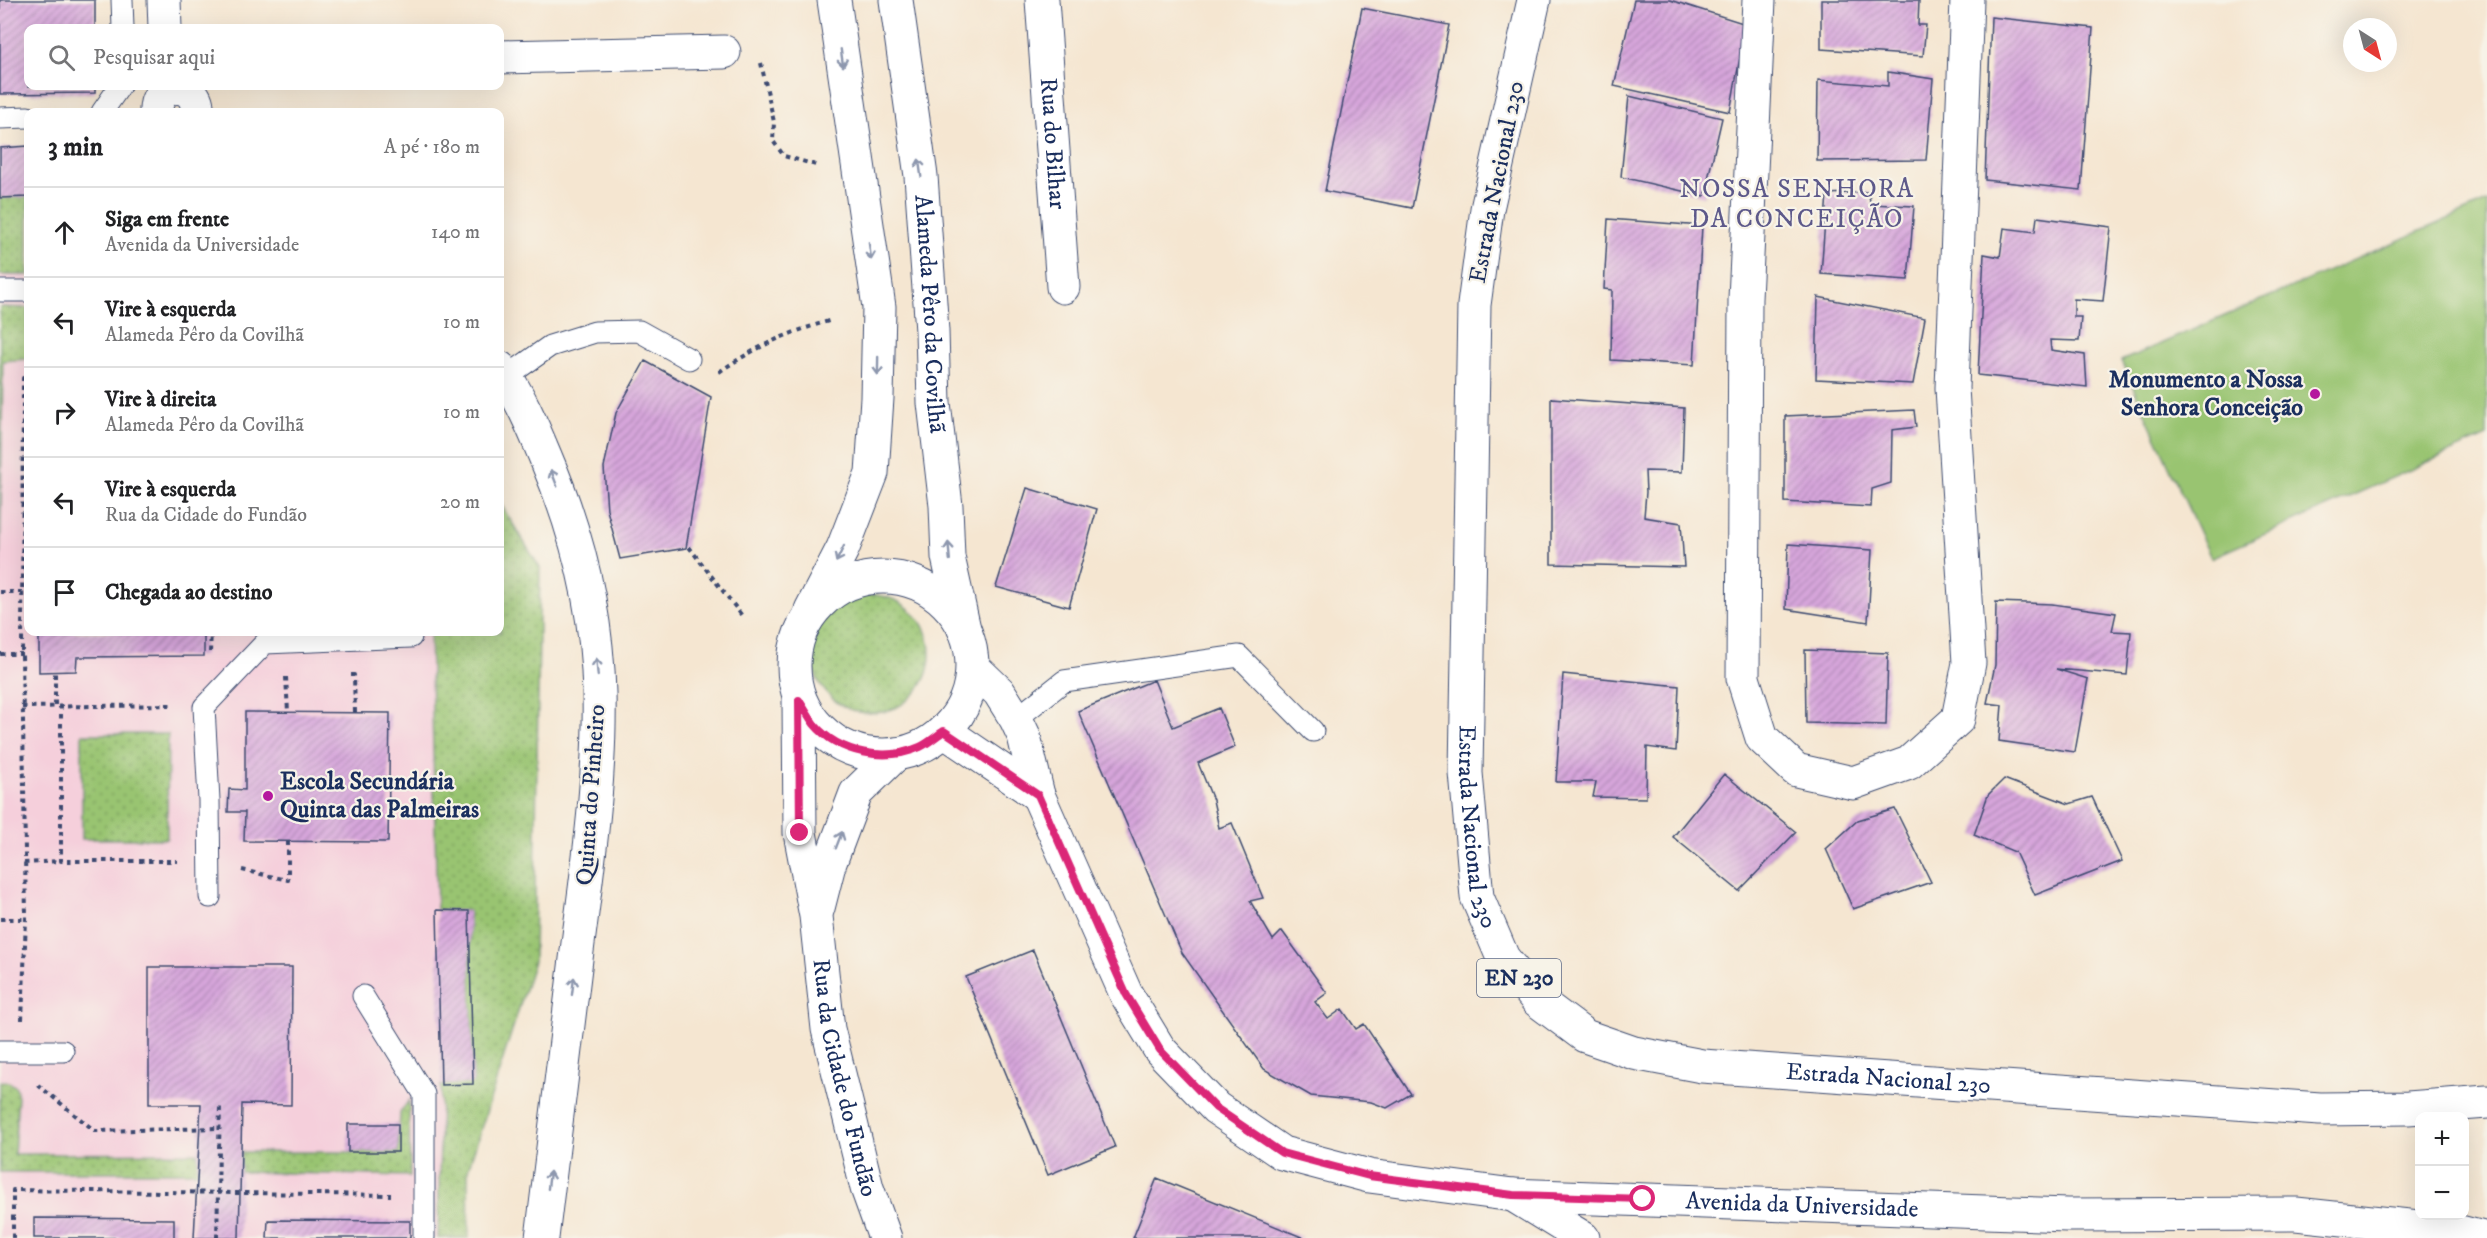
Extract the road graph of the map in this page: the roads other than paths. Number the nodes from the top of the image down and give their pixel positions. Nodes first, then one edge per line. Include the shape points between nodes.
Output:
1 (122, 0) edge
2 (164, 0) edge
3 (834, 0) edge
4 (896, 0) edge
5 (1042, 0) edge
6 (1534, 0) edge
7 (1759, 0) edge
8 (1967, 0) edge
9 (123, 24) edge
10 (165, 24) edge
11 (724, 52) dead end
12 (504, 57) edge
13 (117, 90) edge
14 (105, 108) edge
15 (24, 117) edge
16 (0, 118) edge
17 (1063, 287) dead end
18 (0, 291) edge
19 (24, 291) edge
20 (689, 359) dead end
21 (504, 371) edge
22 (504, 374) edge
23 (811, 610) junction
24 (964, 629) junction
25 (411, 636) edge
26 (974, 668) junction
27 (799, 700) junction
28 (1016, 719) junction
29 (944, 731) junction
30 (1313, 731) dead end
31 (896, 754) junction
32 (1038, 795) junction
33 (210, 897) dead end
34 (816, 916) junction
35 (363, 996) dead end
36 (0, 1051) edge
37 (63, 1051) dead end
38 (2487, 1102) edge
39 (1513, 1195) junction
40 (424, 1238) edge
41 (542, 1238) edge
42 (885, 1238) edge
43 (1583, 1238) edge
44 (2483, 1238) edge

1 - 9 lane
2 - 10 main road
3 -> 23 main road, Alameda Pêro da Covilhã via 879,307 877,398 872,473 843,548
24 -> 4 main road, Alameda Pêro da Covilhã via 948,557 934,403 921,176
5 - 17 main road, Rua do Bilhar
6 - 38 main road, Estrada Nacional 230 / EN 230 via 1487,209 1474,305 1466,773 1477,897 1503,958 1538,1001 1586,1036 1634,1053 1702,1066 2320,1109
7 - 8 main road via 1745,299 1743,678 1761,738 1796,770 1853,783 1909,763 1958,719 1969,663 1952,388
11 - 12 main road
13 - 14 lane
15 - 16 lane
18 - 19 lane
20 - 21 lane via 639,331 595,332 550,346
41 -> 22 main road, Quinta do Pinheiro via 589,856 599,693 592,618 579,550 534,430
23 - 24 main road, Alameda Pêro da Covilhã via 834,590 863,578 893,576 922,585 948,603
23 - 27 main road, Alameda Pêro da Covilhã via 793,654
24 - 26 main road, Alameda Pêro da Covilhã
25 - 33 lane via 265,644 204,707
26 - 28 main road, Avenida da Universidade via 999,692
26 - 29 main road, Alameda Pêro da Covilhã via 971,693
27 - 31 main road, Alameda Pêro da Covilhã via 815,725 839,744 867,754
27 - 34 main road, Rua da Cidade do Fundão via 800,833
28 - 30 lane via 1064,681 1239,656
28 - 32 main road, Avenida da Universidade
29 - 31 main road, Alameda Pêro da Covilhã via 921,747
29 - 32 main road
34 -> 31 main road, Rua da Cidade do Fundão via 856,793
32 - 39 main road, Avenida da Universidade via 1126,994 1160,1050 1216,1108 1282,1153 1369,1176
34 - 42 main road, Rua da Cidade do Fundão via 828,1029 867,1188
35 - 40 lane via 424,1094
36 - 37 lane
39 - 43 main road
39 - 44 main road, Avenida da Universidade via 2067,1215 2296,1214 2456,1231

